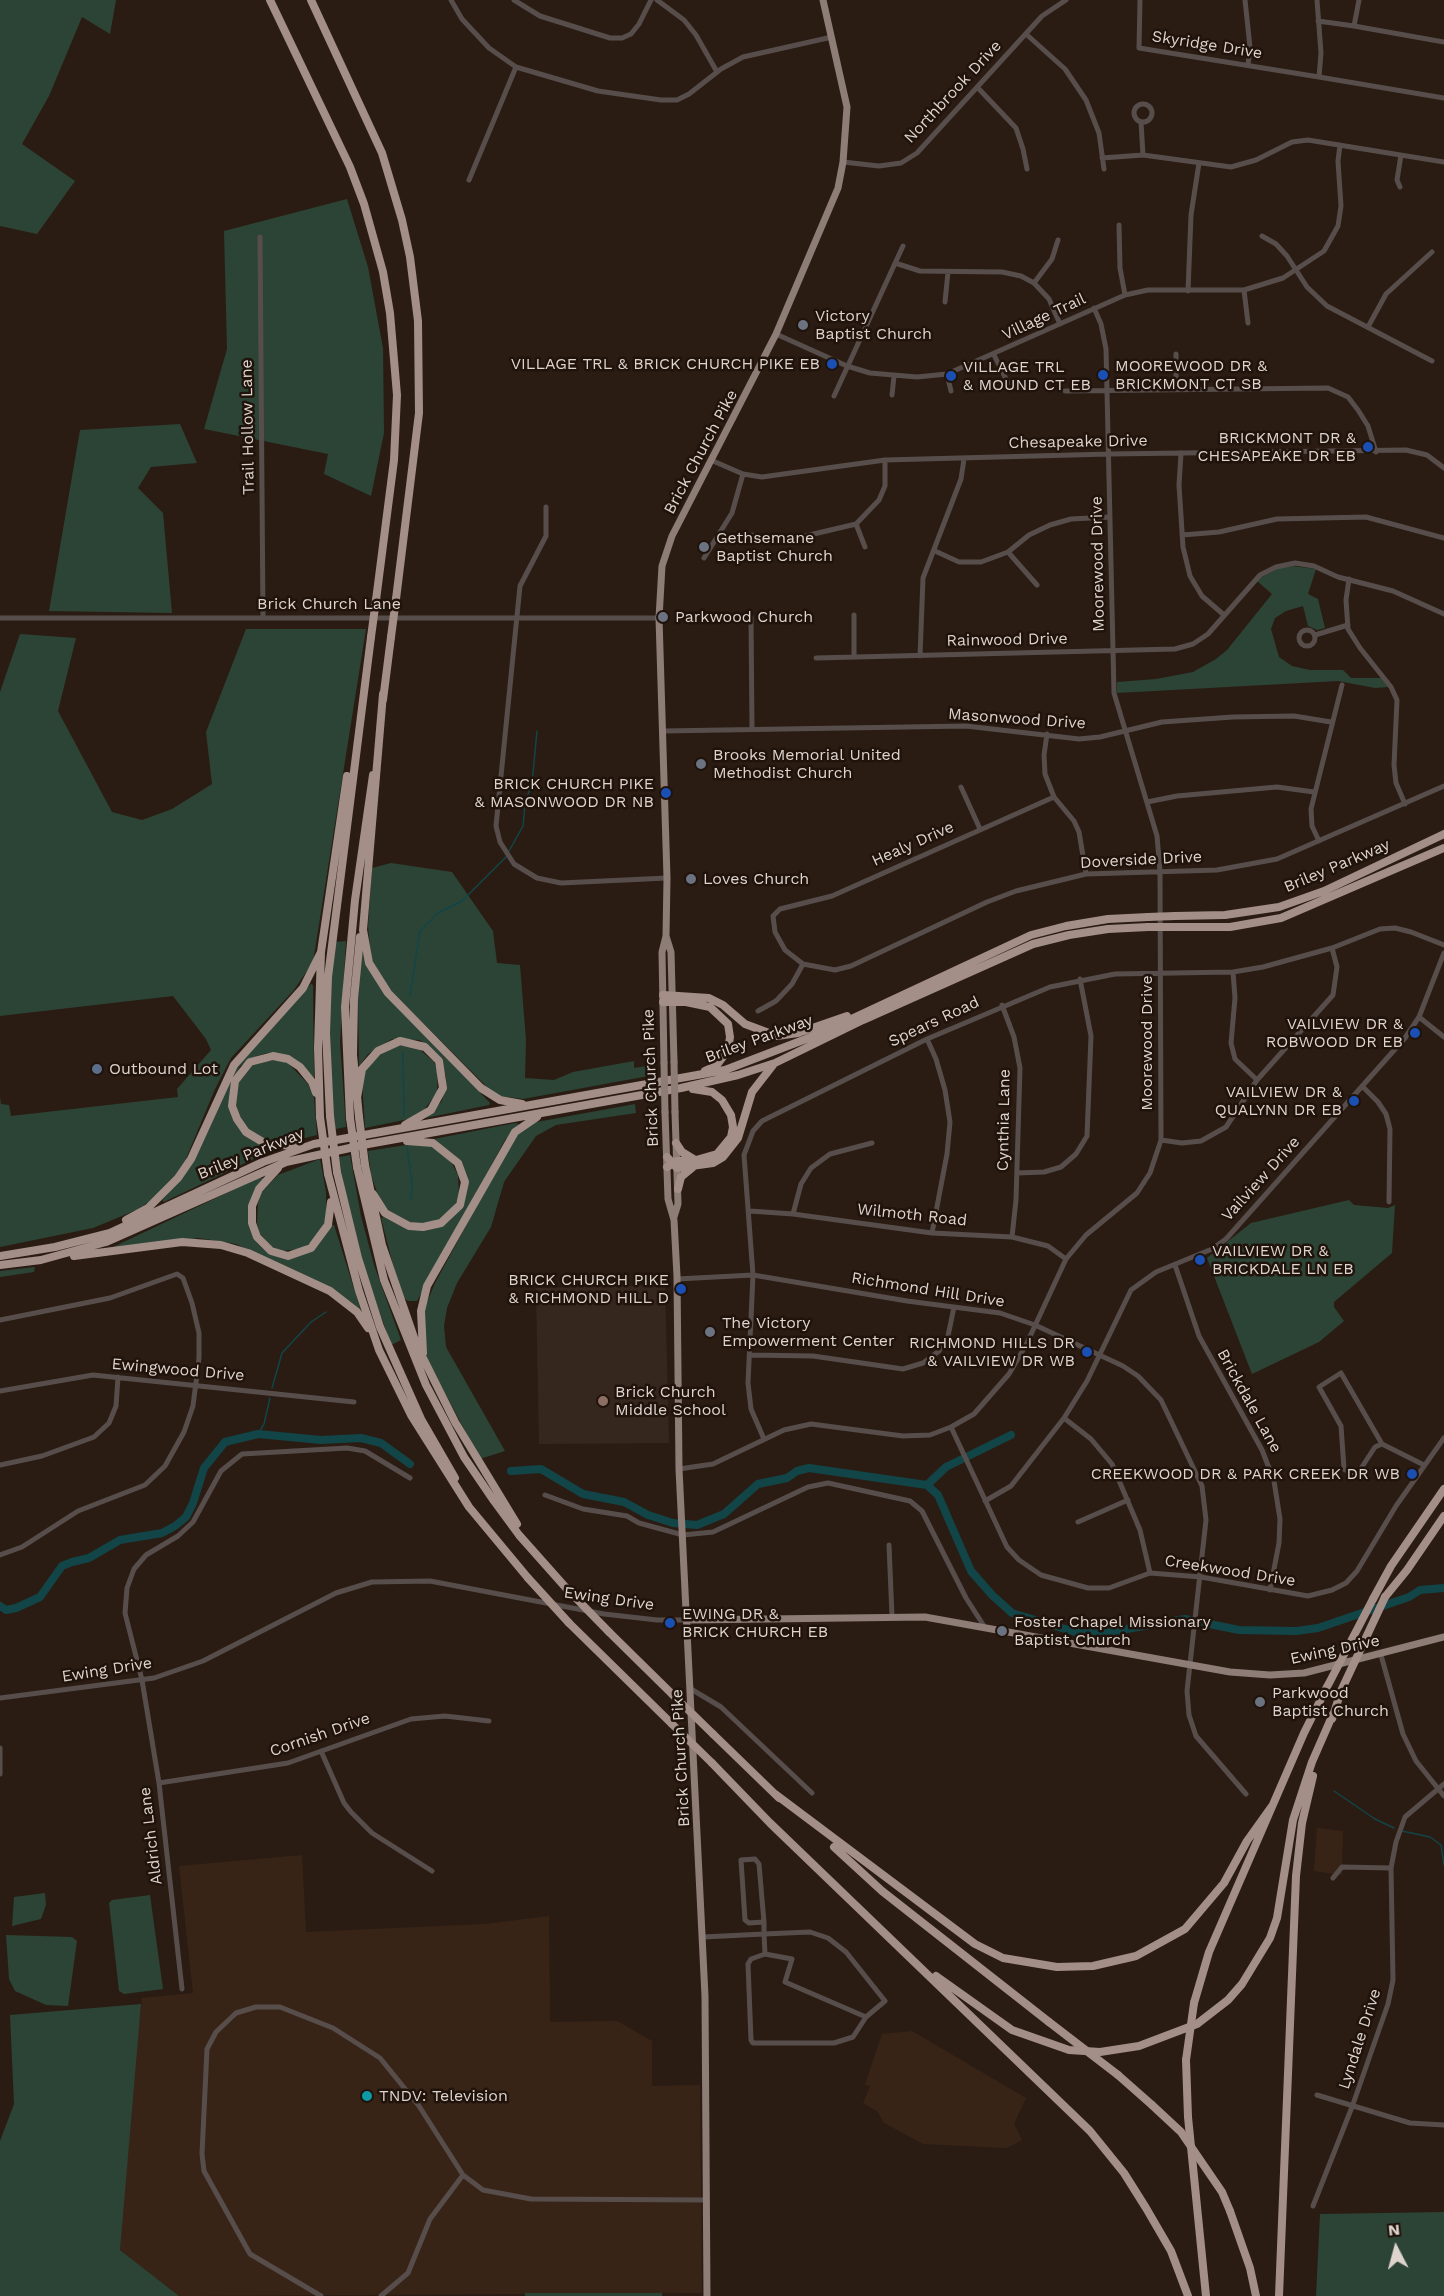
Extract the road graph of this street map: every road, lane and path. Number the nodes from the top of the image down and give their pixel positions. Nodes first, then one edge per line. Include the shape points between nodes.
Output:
1 (270, 0) edge
2 (311, 0) edge
3 (451, 0) edge
4 (514, 0) edge
5 (651, 0) edge
6 (657, 0) edge
7 (823, 0) edge
8 (1066, 0) edge
9 (1140, 0) edge
10 (1245, 0) edge
11 (1317, 0) edge
12 (1359, 0) edge
13 (1318, 21) junction
14 (1354, 26) junction
15 (1026, 34) junction
16 (832, 37) junction
17 (1444, 42) edge
18 (1248, 65) junction
19 (516, 67) junction
20 (717, 72) junction
21 (1319, 77) junction
22 (978, 88) junction
23 (1444, 98) edge
24 (1141, 122) dead end
25 (1340, 145) junction
26 (1143, 155) junction
27 (1401, 156) junction
28 (1102, 158) junction
29 (843, 162) junction
30 (1444, 162) edge
31 (1199, 164) junction
32 (1027, 169) dead end
33 (1104, 170) dead end
34 (469, 180) dead end
35 (1400, 187) dead end
36 (1119, 225) dead end
37 (1262, 236) dead end
38 (260, 237) dead end
39 (1058, 240) dead end
40 (903, 246) dead end
41 (1432, 252) dead end
42 (895, 263) junction
43 (1296, 269) junction
44 (948, 272) junction
45 (1034, 283) junction
46 (1244, 290) junction
47 (1188, 291) junction
48 (1125, 295) junction
49 (945, 302) dead end
50 (1094, 308) junction
51 (1248, 322) dead end
52 (1060, 324) junction
53 (1368, 327) junction
54 (776, 334) junction
55 (1176, 354) dead end
56 (994, 355) junction
57 (1432, 361) dead end
58 (847, 366) junction
59 (947, 374) junction
60 (894, 376) junction
61 (1008, 383) dead end
62 (1176, 388) junction
63 (1108, 390) junction
64 (951, 392) dead end
65 (1065, 392) dead end
66 (892, 395) dead end
67 (834, 396) dead end
68 (1376, 452) junction
69 (1181, 453) junction
70 (1109, 454) junction
71 (964, 459) junction
72 (885, 460) junction
73 (713, 461) junction
74 (1444, 468) edge
75 (743, 474) junction
76 (546, 507) dead end
77 (1110, 517) junction
78 (856, 524) junction
79 (752, 535) dead end
80 (1182, 535) junction
81 (1444, 538) edge
82 (865, 547) dead end
83 (936, 551) junction
84 (1008, 552) junction
85 (704, 558) dead end
86 (1349, 579) junction
87 (1037, 585) dead end
88 (1444, 614) edge
89 (854, 615) dead end
90 (1224, 615) junction
91 (263, 617) junction
92 (516, 617) junction
93 (751, 617) dead end
94 (0, 618) edge
95 (659, 618) junction
96 (1347, 625) junction
97 (1315, 635) dead end
98 (1113, 652) junction
99 (920, 656) junction
100 (854, 657) junction
101 (816, 658) dead end
102 (1342, 685) dead end
103 (383, 694) junction
104 (361, 711) junction
105 (1331, 722) junction
106 (752, 729) junction
107 (663, 731) junction
108 (1123, 731) junction
109 (1047, 734) junction
110 (961, 786) dead end
111 (1444, 786) edge
112 (1314, 792) junction
113 (1054, 797) junction
114 (1147, 802) junction
115 (1405, 804) junction
116 (980, 829) junction
117 (1444, 834) edge
118 (1319, 841) junction
119 (1444, 848) edge
120 (1160, 871) junction
121 (1086, 874) junction
122 (667, 878) junction
123 (365, 901) junction
124 (666, 936) junction
125 (1444, 945) edge
126 (1332, 948) junction
127 (321, 952) junction
128 (1444, 953) edge
129 (803, 964) junction
130 (1233, 972) junction
131 (1161, 974) junction
132 (1080, 979) junction
133 (672, 998) junction
134 (663, 999) junction
135 (890, 1001) junction
136 (1002, 1005) junction
137 (758, 1011) dead end
138 (1419, 1017) junction
139 (1444, 1037) edge
140 (927, 1039) junction
141 (775, 1063) junction
142 (1257, 1080) junction
143 (1362, 1086) junction
144 (641, 1087) junction
145 (681, 1088) junction
146 (357, 1098) junction
147 (559, 1101) junction
148 (319, 1104) junction
149 (550, 1112) junction
150 (354, 1117) junction
151 (380, 1133) junction
152 (1161, 1140) junction
153 (676, 1143) junction
154 (872, 1143) dead end
155 (314, 1144) junction
156 (368, 1144) junction
157 (286, 1162) junction
158 (672, 1163) junction
159 (694, 1164) junction
160 (361, 1166) junction
161 (1017, 1173) junction
162 (367, 1177) junction
163 (330, 1186) junction
164 (678, 1189) junction
165 (1389, 1202) dead end
166 (750, 1211) junction
167 (793, 1214) junction
168 (674, 1220) junction
169 (932, 1233) junction
170 (1012, 1237) junction
171 (55, 1247) junction
172 (0, 1256) edge
173 (1066, 1259) junction
174 (41, 1260) junction
175 (0, 1265) edge
176 (1174, 1265) junction
177 (753, 1275) junction
178 (677, 1279) junction
179 (954, 1307) junction
180 (0, 1320) edge
181 (1035, 1325) junction
182 (379, 1350) junction
183 (751, 1355) junction
184 (1100, 1355) junction
185 (424, 1362) junction
186 (118, 1377) junction
187 (196, 1385) junction
188 (0, 1391) edge
189 (354, 1402) dead end
190 (1064, 1418) junction
191 (951, 1427) junction
192 (1444, 1438) edge
193 (764, 1440) junction
194 (1382, 1444) junction
195 (1425, 1464) junction
196 (0, 1465) edge
197 (679, 1469) junction
198 (410, 1478) dead end
199 (1444, 1489) edge
200 (545, 1495) dead end
201 (1128, 1500) junction
202 (985, 1502) junction
203 (1444, 1516) edge
204 (1078, 1521) dead end
205 (683, 1532) junction
206 (500, 1543) junction
207 (889, 1545) dead end
208 (0, 1555) edge
209 (542, 1562) junction
210 (1150, 1573) junction
211 (1201, 1577) junction
212 (1270, 1590) junction
213 (892, 1616) junction
214 (688, 1620) junction
215 (984, 1626) junction
216 (1444, 1637) edge
217 (1381, 1656) junction
218 (1191, 1666) junction
219 (142, 1680) junction
220 (691, 1689) junction
221 (0, 1698) edge
222 (1333, 1714) junction
223 (489, 1721) dead end
224 (0, 1748) edge
225 (321, 1750) junction
226 (0, 1774) edge
227 (159, 1783) junction
228 (1444, 1784) edge
229 (1437, 1790) junction
230 (812, 1793) dead end
231 (775, 1794) junction
232 (1246, 1794) dead end
233 (1444, 1796) edge
234 (1272, 1806) junction
235 (1391, 1868) junction
236 (432, 1872) dead end
237 (1333, 1878) dead end
238 (764, 1922) junction
239 (764, 1934) junction
240 (703, 1937) junction
241 (765, 1954) junction
242 (907, 1954) junction
243 (182, 1989) dead end
244 (866, 2017) junction
245 (1317, 2095) dead end
246 (1352, 2107) junction
247 (1444, 2126) edge
248 (463, 2175) junction
249 (705, 2200) junction
250 (1313, 2206) dead end
251 (321, 2296) edge
252 (381, 2296) edge
253 (707, 2296) edge
254 (1188, 2296) edge
255 (1206, 2296) edge
256 (1256, 2296) edge
257 (1279, 2296) edge

1 - 104 highway, bridge via 350,167 383,272 394,359 396,426
2 - 103 highway, bridge via 382,153 410,257 418,321 419,413
3 - 19 street via 462,19 489,48
4 - 5 street via 540,16 610,38 631,34
6 - 20 street via 684,20
7 - 16 main road, Brick Church Pike
8 - 15 street, Northbrook Drive via 1042,16
9 - 18 street, Skyridge Drive via 1139,48
10 - 18 street
11 - 13 street
12 - 14 street
13 - 14 street
13 - 21 street
14 - 17 street
15 - 22 street, Northbrook Drive
15 - 28 street via 1065,69 1086,100 1099,133
16 - 20 street via 743,57
16 - 29 main road, Brick Church Pike via 847,107
18 - 21 street, Skyridge Drive
19 - 20 street via 581,87 661,100 677,100 689,94
19 - 34 street
21 - 23 street, Skyridge Drive
22 - 29 street, Northbrook Drive via 917,153 901,163 875,166
22 - 32 street via 1016,128
24 - 26 street
25 - 27 street
25 - 31 street via 1297,141 1244,165
25 - 43 street, Village Trail via 1338,226 1324,251
26 - 28 street
26 - 31 street
27 - 30 street
27 - 35 street via 1397,180
28 - 33 street
29 - 54 main road, Brick Church Pike via 838,188
31 - 47 street via 1191,215
36 - 48 street
37 - 43 street via 1276,244
38 - 91 street, Trail Hollow Lane
39 - 45 street via 1052,259
40 - 42 street
41 - 53 street via 1386,294
42 - 44 street via 920,271
42 - 58 street
43 - 46 street, Village Trail via 1283,278
43 - 53 street via 1307,287 1327,306
44 - 45 street via 1002,272
44 - 49 street
45 - 52 street via 1048,299
46 - 47 street, Village Trail
46 - 51 street
47 - 48 street, Village Trail via 1148,290
48 - 50 street, Village Trail
50 - 52 street, Village Trail
50 - 63 street, Moorewood Drive via 1106,349
52 - 56 street, Village Trail
53 - 57 street
54 - 58 street, Village Trail
54 - 73 main road, Brick Church Pike
55 - 62 street
56 - 59 street, Village Trail
56 - 61 street
58 - 60 street, Village Trail
58 - 67 street
59 - 60 street, Village Trail
59 - 64 street
60 - 66 street
62 - 63 street
62 - 68 street via 1315,386 1338,390 1368,426
63 - 65 street
63 - 70 street, Moorewood Drive
68 - 69 street, Chesapeake Drive
68 - 74 street, Chesapeake Drive via 1418,452
69 - 70 street, Chesapeake Drive
69 - 80 street
70 - 71 street, Chesapeake Drive
70 - 77 street, Moorewood Drive
71 - 72 street, Chesapeake Drive
71 - 83 street
72 - 75 street, Chesapeake Drive via 790,475
72 - 78 street via 885,486 879,500
73 - 75 street, Chesapeake Drive
73 - 95 main road, Brick Church Pike via 672,536 662,566
75 - 85 street via 732,513
76 - 92 street via 546,536 520,586
77 - 84 street via 1071,519 1050,525
77 - 98 street, Moorewood Drive
78 - 79 street via 784,541
78 - 82 street
80 - 81 street via 1219,532 1277,519 1366,517
80 - 90 street via 1190,576 1202,596
83 - 84 street via 959,562 981,562
83 - 99 street via 923,578
84 - 87 street
86 - 88 street, Rainwood Drive via 1393,591
86 - 90 street, Rainwood Drive via 1314,566 1295,563 1276,567 1260,575
86 - 96 street
89 - 100 street
90 - 98 street, Rainwood Drive via 1193,644 1175,649
91 - 92 street, Brick Church Lane
91 - 94 street, Brick Church Lane
92 - 95 street, Brick Church Lane
92 - 122 street via 496,826 500,842 514,864 537,878 561,883
93 - 106 street
95 - 107 main road, Brick Church Pike
96 - 97 street
96 - 115 street via 1397,700 1394,765
98 - 99 street, Rainwood Drive
98 - 108 street, Moorewood Drive via 1114,693
99 - 100 street, Rainwood Drive
100 - 101 street, Rainwood Drive
102 - 105 street
103 - 123 highway
103 - 150 highway via 348,962 346,1062
104 - 127 highway via 342,804
104 - 206 highway, bridge via 328,977 326,1033 337,1172 358,1258 392,1355 447,1465
105 - 108 street, Masonwood Drive via 1294,716 1233,717 1162,722
105 - 112 street
106 - 107 street, Masonwood Drive
106 - 109 street, Masonwood Drive via 966,726
107 - 122 main road, Brick Church Pike
108 - 109 street, Masonwood Drive via 1079,739
108 - 114 street, Moorewood Drive
109 - 113 street via 1045,774
110 - 116 street
111 - 115 street, Doverside Drive
112 - 114 street via 1277,787
112 - 118 street via 1312,826
113 - 116 street, Healy Drive
113 - 121 street via 1079,832
114 - 120 street, Moorewood Drive via 1157,836
115 - 118 street, Doverside Drive
116 - 129 street, Healy Drive via 832,896 780,909 773,916 776,932 785,950
117 - 135 highway, Briley Parkway, bridge via 1324,891 1279,907 1225,915 1076,924 1031,935
118 - 120 street, Doverside Drive via 1276,859 1245,866
119 - 141 highway, Briley Parkway, bridge via 1281,918 1230,927 1148,927 1079,933 1033,945
120 - 121 street, Doverside Drive
120 - 131 street, Moorewood Drive
121 - 129 street, Doverside Drive via 1051,880 987,902 851,966 835,970
122 - 124 main road, Brick Church Pike
123 - 146 highway via 354,999
123 - 147 highway via 363,941 369,963 380,984 413,1020 490,1096 518,1104
124 - 133 main road, Brick Church Pike via 671,952
124 - 134 main road, Brick Church Pike via 662,952
125 - 126 street, Spears Road via 1395,928 1368,932
126 - 130 street, Spears Road
126 - 142 street via 1337,967 1333,994
127 - 148 highway
127 - 171 highway via 303,988 234,1065 191,1159 171,1187 135,1216
128 - 138 street, Vailview Drive
129 - 137 street via 776,1001
130 - 131 street, Spears Road
130 - 142 street via 1231,1043 1235,1059
131 - 132 street, Spears Road
131 - 152 street, Moorewood Drive
132 - 136 street, Spears Road
132 - 161 street via 1090,1036 1087,1136 1076,1154 1061,1167
133 - 134 highway
133 - 135 highway via 709,998 745,1024 777,1036 798,1033
133 - 144 highway via 719,1013 730,1030 728,1050 709,1070
133 - 153 main road, Brick Church Pike, bridge
134 - 158 main road, Brick Church Pike, bridge via 665,1112
135 - 144 highway, Briley Parkway via 734,1067
136 - 140 street, Spears Road
136 - 161 street, Cynthia Lane via 1020,1068
138 - 139 street
138 - 143 street, Vailview Drive
140 - 166 street, Spears Road via 762,1121 753,1131 744,1155
140 - 169 street via 945,1090 950,1122
141 - 145 highway, Briley Parkway
141 - 159 highway via 752,1092 731,1149 713,1163
142 - 152 street via 1226,1127 1201,1140
143 - 165 street via 1386,1114 1390,1129
143 - 176 street, Vailview Drive via 1226,1239
144 - 147 highway, Briley Parkway
145 - 149 highway, Briley Parkway
145 - 159 highway via 712,1092 731,1115 733,1127 727,1144 717,1154
146 - 150 highway
146 - 151 highway via 362,1069 388,1044 412,1042 425,1047 439,1061 443,1088 431,1110 416,1121
147 - 151 highway, Briley Parkway
148 - 155 highway via 304,1070 288,1059 273,1056 244,1066 232,1093 237,1119 259,1142 283,1147
148 - 163 highway, bridge
149 - 156 highway, Briley Parkway
149 - 185 highway via 515,1132 428,1286 421,1311
150 - 160 highway, bridge
151 - 155 highway, Briley Parkway
152 - 173 street, Moorewood Drive via 1150,1173 1137,1193 1086,1235
153 - 158 main road, Brick Church Pike
153 - 159 highway
154 - 167 street via 830,1154 812,1168 801,1184
155 - 171 highway, Briley Parkway via 263,1162 110,1233
156 - 157 highway, Briley Parkway
156 - 162 highway via 433,1143 458,1163 465,1190 460,1205 447,1219 432,1226 409,1226 380,1207
157 - 163 highway via 264,1182 252,1206 257,1237 271,1251 282,1256 296,1255 315,1244 330,1219
157 - 174 highway, Briley Parkway via 106,1242
158 - 159 highway
158 - 164 main road, Brick Church Pike
158 - 168 main road, Brick Church Pike via 668,1199
159 - 164 highway via 681,1177
160 - 162 highway
160 - 209 highway via 384,1280 426,1385 464,1457
161 - 170 street, Cynthia Lane
162 - 185 highway via 390,1273
163 - 182 highway
164 - 168 main road, Brick Church Pike
166 - 167 street, Wilmoth Road
166 - 177 street, Spears Road
167 - 169 street, Wilmoth Road
168 - 178 main road, Brick Church Pike
169 - 170 street, Wilmoth Road
170 - 173 street, Wilmoth Road via 1048,1246
171 - 172 highway, Briley Parkway
173 - 181 street, Moorewood Drive
174 - 175 highway, Briley Parkway
174 - 182 highway via 182,1242 233,1248 277,1265 341,1298 366,1324
176 - 184 street, Vailview Drive via 1131,1290
176 - 212 street, Brickdale Lane via 1199,1336 1262,1450 1274,1481 1280,1519
177 - 178 street, Richmond Hill Drive
177 - 179 street, Richmond Hill Drive
177 - 183 street, Spears Road
178 - 197 main road, Brick Church Pike
179 - 181 street, Richmond Hill Drive via 1000,1313
179 - 183 street via 948,1336 939,1351 923,1363 903,1369 813,1356
180 - 187 street via 110,1298 177,1274 183,1278 199,1333
181 - 184 street, Richmond Hill Drive
181 - 191 street, Moorewood Drive via 1009,1374 993,1394 974,1413
182 - 206 highway via 434,1456 469,1508
183 - 193 street, Spears Road via 751,1409
184 - 190 street, Vailview Drive
184 - 211 street, Richmond Hill Drive via 1138,1376 1161,1400 1202,1486 1206,1520
185 - 209 highway via 472,1450
186 - 187 street, Ewingwood Drive
186 - 188 street, Ewingwood Drive via 93,1375
186 - 196 street via 116,1406 109,1423 94,1437
187 - 189 street, Ewingwood Drive
187 - 208 street via 184,1432 165,1466 146,1485 78,1510 22,1547
190 - 201 street via 1105,1454
190 - 202 street, Vailview Drive via 1011,1486
191 - 193 street, Moorewood Drive via 930,1435 903,1436 811,1424 784,1430
191 - 202 street, Creekwood Drive
192 - 195 street, Creekwood Drive
193 - 197 street, Moorewood Drive via 713,1464
194 - 194 street via 1375,1447 1356,1476 1344,1469 1341,1426 1318,1387 1341,1373
194 - 195 street
195 - 212 street, Creekwood Drive via 1346,1583 1308,1596
197 - 205 main road, Brick Church Pike
198 - 219 street, Aldrich Lane via 365,1451 347,1448 259,1451 236,1458 221,1471 193,1522 134,1569 127,1588 125,1613
199 - 234 highway, bridge via 1373,1599 1327,1686
200 - 205 street via 583,1509 621,1514 639,1523
201 - 204 street
201 - 210 street
202 - 210 street, Creekwood Drive via 1007,1547 1041,1575 1089,1588 1108,1588
203 - 222 highway, bridge via 1385,1597
205 - 214 main road, Brick Church Pike
205 - 215 street via 713,1532 808,1487 828,1483 910,1501 922,1511
206 - 242 highway, bridge via 569,1623
207 - 213 street
209 - 231 highway, bridge
210 - 211 street, Creekwood Drive
211 - 212 street, Creekwood Drive
211 - 218 street, Richmond Hill Drive
213 - 214 main road, Ewing Drive
213 - 215 main road, Ewing Drive
214 - 219 street, Ewing Drive via 604,1614 430,1581 372,1582 314,1602 203,1661
214 - 220 main road, Brick Church Pike
215 - 218 main road, Ewing Drive
216 - 217 main road, Ewing Drive
217 - 218 main road, Ewing Drive via 1304,1673 1230,1672
217 - 229 street via 1403,1734
218 - 232 street, Richmond Hill Drive via 1186,1691 1196,1736
219 - 221 street, Ewing Drive
219 - 227 street, Aldrich Lane
220 - 230 street via 721,1707
220 - 240 main road, Brick Church Pike
222 - 242 highway via 1293,1820 1277,1918 1270,1938 1255,1967 1228,2000 1186,2030 1119,2050 1081,2052 1058,2047 1001,2024
222 - 257 highway via 1312,1777 1298,1852
223 - 225 street, Cornish Drive via 445,1716 411,1719
224 - 226 street
225 - 227 street, Cornish Drive via 257,1770
225 - 236 street via 351,1812 372,1833
227 - 243 street, Aldrich Lane
228 - 229 street, Lyndale Drive
229 - 233 street
229 - 235 street, Lyndale Drive via 1405,1817
231 - 234 highway via 975,1944 1004,1958 1057,1967 1094,1966 1136,1956 1185,1929 1224,1883
231 - 256 highway, bridge via 882,1892 1118,2075 1182,2132 1222,2192
234 - 255 highway, bridge via 1209,1952 1194,2003 1186,2060
235 - 237 street via 1342,1867
235 - 246 street, Lyndale Drive via 1393,1980
238 - 238 street via 745,1920 741,1860 755,1859 759,1864
238 - 239 street
239 - 240 street
239 - 241 street
239 - 244 street via 810,1932 828,1938 846,1952 885,2001
240 - 249 main road, Brick Church Pike
241 - 244 street via 792,1959 785,1982
241 - 244 street via 748,1964 753,2043 844,2041 853,2037
242 - 254 highway via 1104,2148 1166,2242
245 - 246 street
246 - 247 street via 1410,2123
246 - 250 street, Lyndale Drive
248 - 249 street via 483,2190 531,2199
248 - 251 street via 419,2106 380,2058 333,2028 280,2007 256,2007 236,2013 216,2032 207,2049 204,2171 250,2254
248 - 252 street via 430,2219 408,2273
249 - 253 main road, Brick Church Pike

